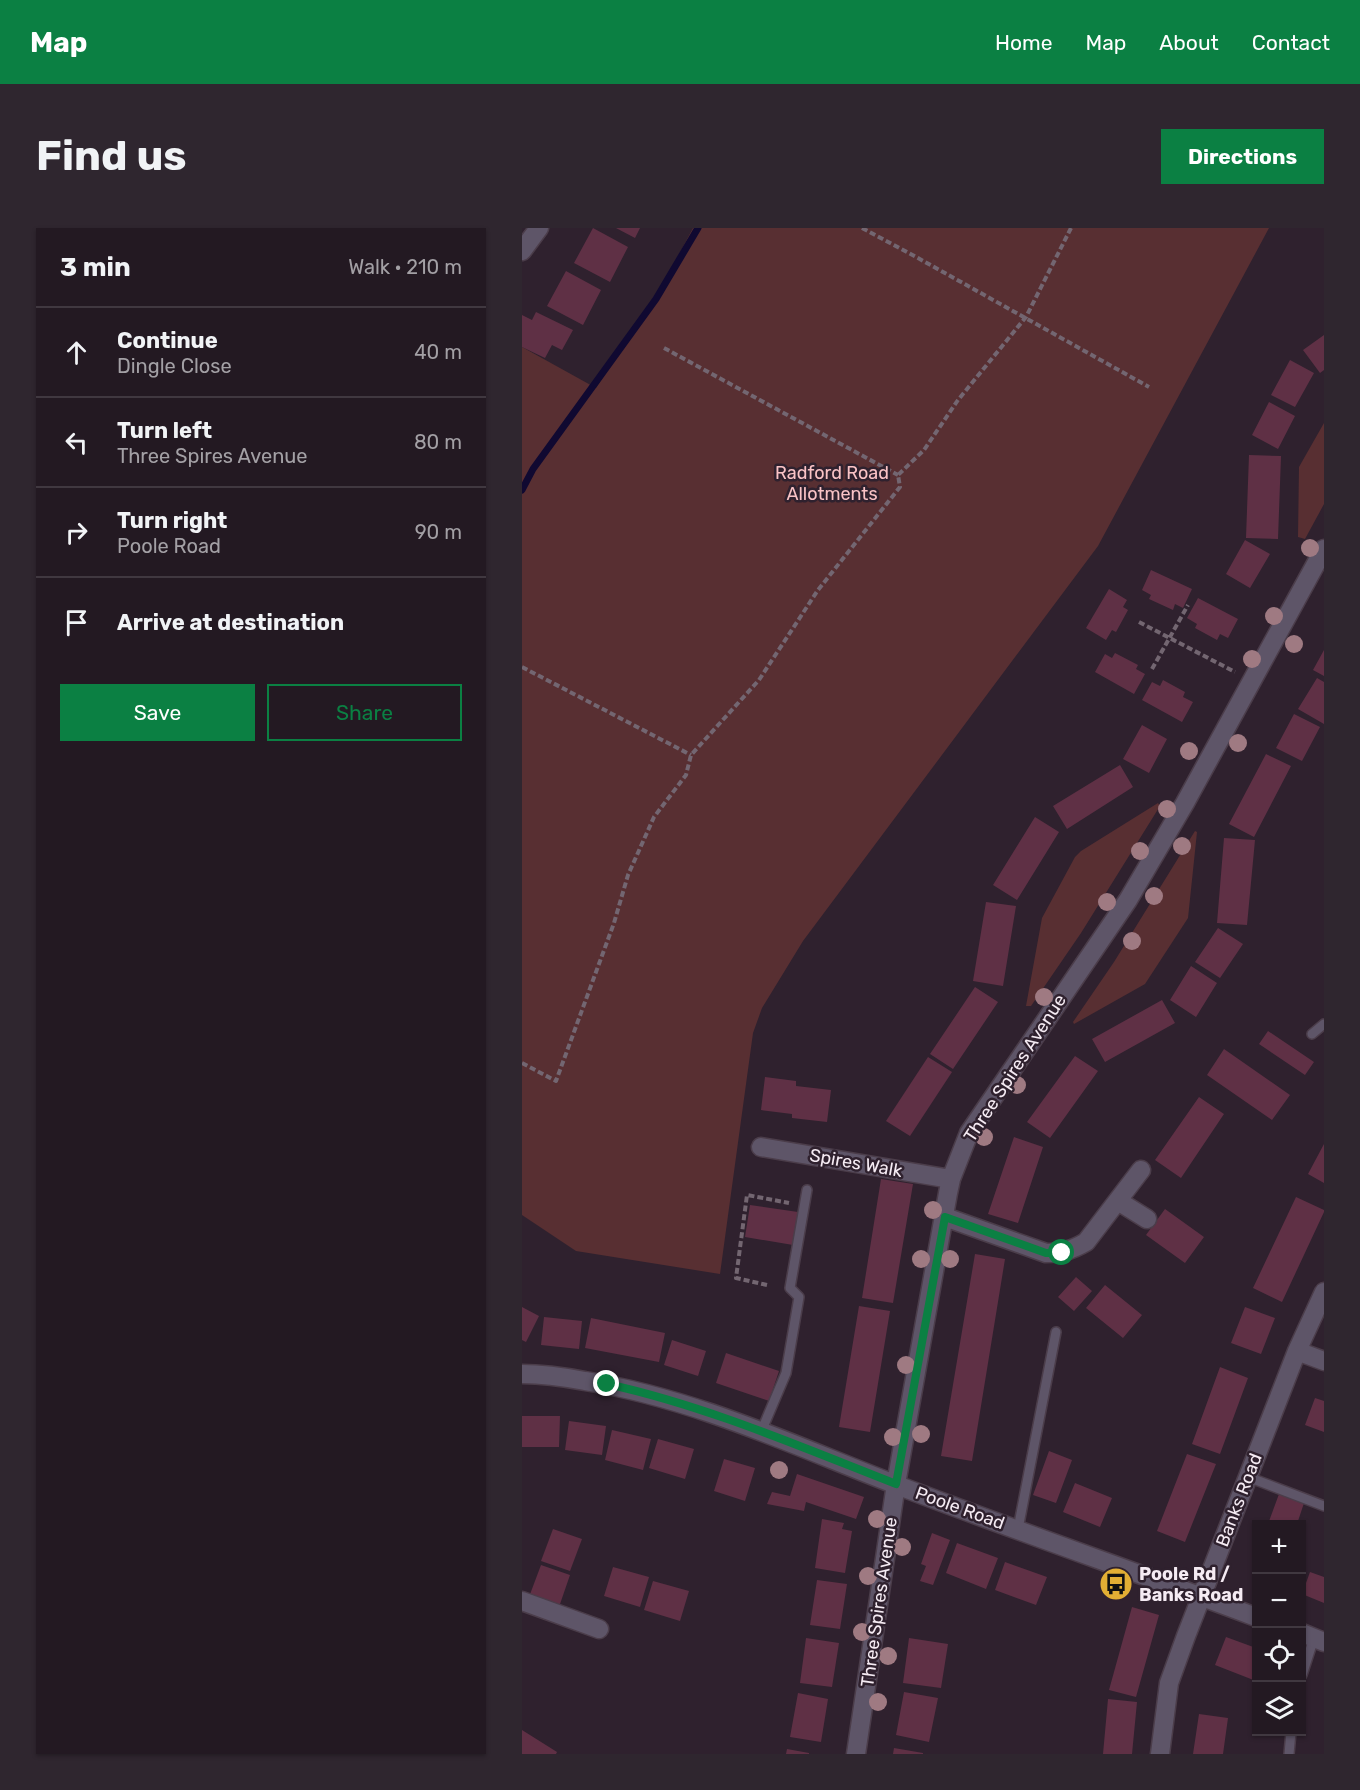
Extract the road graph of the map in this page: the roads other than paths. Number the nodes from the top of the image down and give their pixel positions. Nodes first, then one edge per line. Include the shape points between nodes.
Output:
1 (539, 228) edge
2 (522, 251) edge
3 (1324, 549) edge
4 (1324, 1024) edge
5 (1312, 1034) dead end
6 (760, 1147) dead end
7 (1141, 1170) dead end
8 (951, 1179) junction
9 (807, 1190) dead end
10 (1118, 1201) junction
11 (945, 1217) junction
12 (1147, 1219) dead end
13 (1324, 1292) edge
14 (1056, 1332) dead end
15 (1297, 1351) junction
16 (1324, 1361) edge
17 (522, 1374) edge
18 (762, 1432) junction
19 (1248, 1477) junction
20 (896, 1484) junction
21 (1324, 1506) edge
22 (1018, 1529) junction
23 (1202, 1597) junction
24 (522, 1601) edge
25 (1252, 1615) edge
26 (598, 1629) dead end
27 (1313, 1638) edge
28 (1306, 1662) edge
29 (1291, 1736) edge
30 (856, 1754) edge
31 (1160, 1754) edge
32 (1289, 1754) edge

1 - 2 street
3 - 8 street, Three Spires Avenue via 1128,900 969,1133
4 - 5 lane
6 - 8 street, Spires Walk
7 - 10 street
8 - 11 street, Three Spires Avenue
9 - 18 lane via 790,1287 799,1297 786,1373
10 - 11 street via 1086,1242 1062,1253 1046,1253
10 - 12 street
11 - 20 street, Three Spires Avenue
13 - 15 street, Banks Road
14 - 22 lane
15 - 16 street
15 - 19 street, Banks Road
17 - 18 street, Poole Road via 567,1378 656,1395
18 - 20 street, Poole Road
19 - 21 lane
19 - 23 street, Banks Road
20 - 22 street, Poole Road
20 - 30 street, Three Spires Avenue
22 - 23 street, Poole Road
23 - 25 street, Poole Road
23 - 31 street, Banks Road via 1169,1683
24 - 26 street
27 - 28 lane
29 - 32 lane

